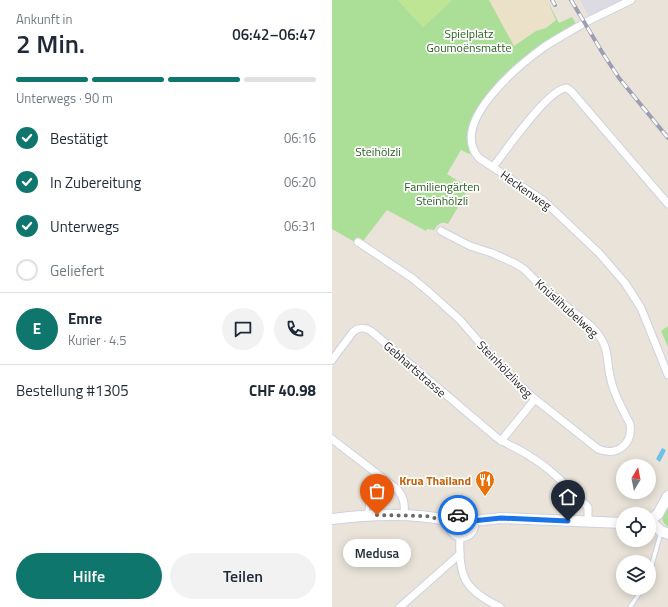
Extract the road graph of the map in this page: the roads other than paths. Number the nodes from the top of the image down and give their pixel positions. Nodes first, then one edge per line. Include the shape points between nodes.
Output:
1 (631, 0) edge
2 (588, 22) dead end
3 (581, 25) dead end
4 (493, 167) junction
5 (668, 204) edge
6 (441, 231) dead end
7 (358, 242) dead end
8 (332, 360) edge
9 (667, 372) edge
10 (535, 399) junction
11 (332, 439) edge
12 (501, 441) junction
13 (384, 478) junction
14 (668, 496) edge
15 (404, 515) junction
16 (367, 516) junction
17 (656, 516) edge
18 (332, 519) edge
19 (472, 521) junction
20 (451, 522) junction
21 (588, 522) junction
22 (616, 523) edge
23 (656, 525) edge
24 (665, 532) edge
25 (460, 537) junction
26 (460, 554) junction
27 (656, 556) edge
28 (638, 595) edge
29 (400, 607) edge
30 (500, 607) edge
31 (630, 607) edge

1 - 2 street
3 - 4 street via 524,62 478,113 471,133 471,143 479,158
4 - 5 street, Heckenweg via 534,113 560,89 566,87
4 - 9 street, Heckenweg via 544,201 599,253 625,283 641,308
6 - 10 street, Knüslihubelweg via 470,246 503,257 524,269 598,334 606,348 614,393 630,424 629,438 617,450 604,452
7 - 10 street, Steinhölzliweg via 412,278 438,300 460,320 505,372
8 - 12 street, Gebhartstrasse via 353,332 366,328
10 - 12 street, Steinhölzliweg
11 - 13 street
12 - 21 street via 538,461 573,492 588,507
13 - 15 street via 402,495
13 - 16 lane via 368,502
14 - 17 street
15 - 16 street
15 - 20 street via 432,517
16 - 18 street
19 - 20 street via 462,514 455,516
19 - 21 street via 501,518
19 - 25 street via 472,531 467,536
20 - 25 street via 452,531
21 - 22 street
23 - 24 street
24 - 27 lane
25 - 26 street
26 - 29 street
26 - 30 street via 461,570 467,583 480,596
28 - 31 lane

